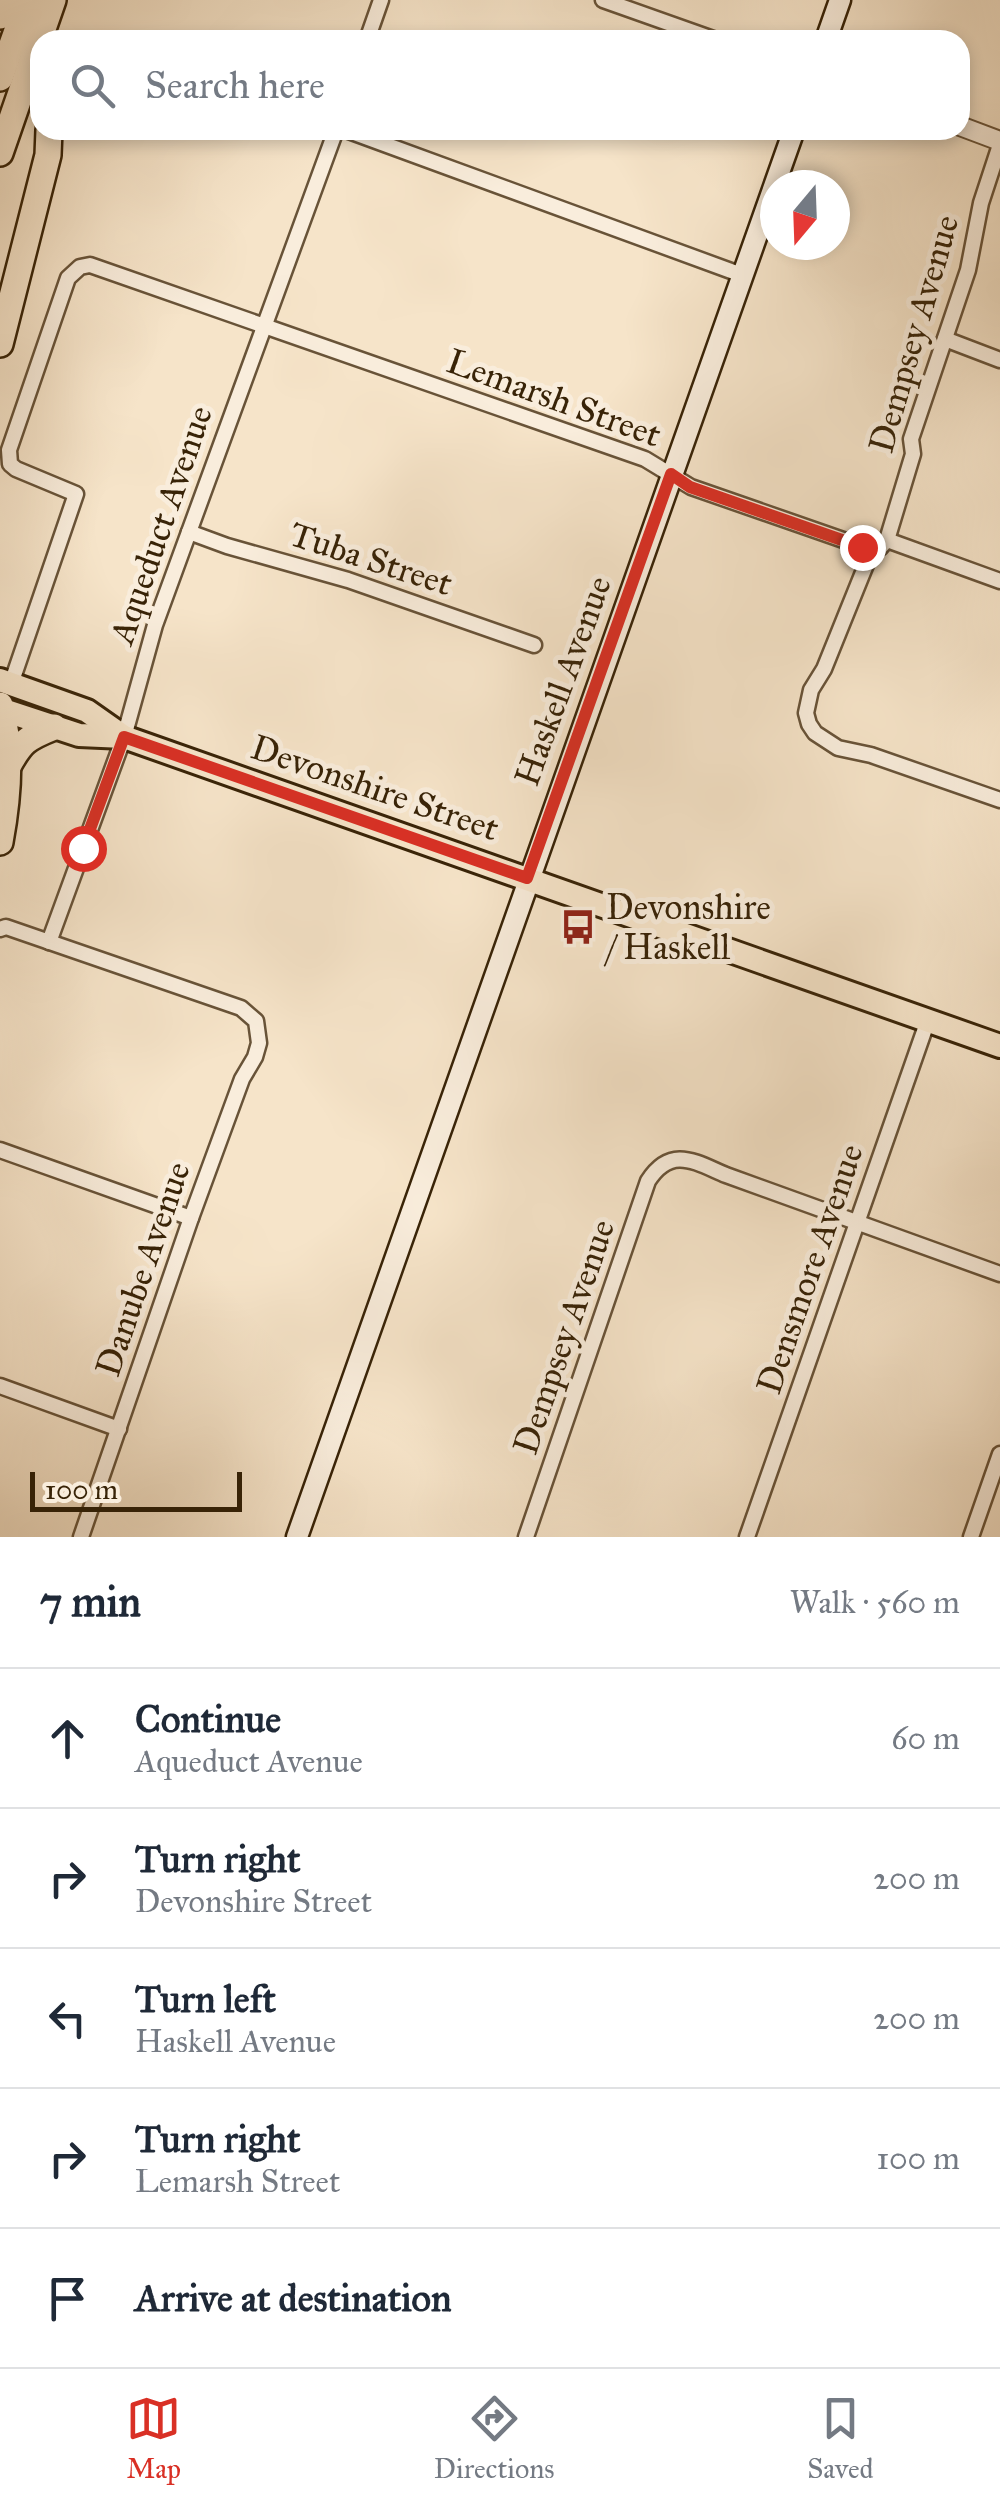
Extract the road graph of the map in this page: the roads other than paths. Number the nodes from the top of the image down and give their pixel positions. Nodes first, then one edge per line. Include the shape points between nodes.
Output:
1 (6, 0) edge
2 (382, 0) edge
3 (603, 0) edge
4 (840, 0) edge
5 (43, 1) edge
6 (0, 16) edge
7 (32, 30) edge
8 (35, 30) edge
9 (48, 30) edge
10 (372, 30) edge
11 (688, 30) edge
12 (830, 30) edge
13 (30, 34) edge
14 (30, 47) edge
15 (0, 78) edge
16 (0, 110) edge
17 (970, 130) edge
18 (49, 140) edge
19 (332, 140) edge
20 (374, 140) edge
21 (790, 140) edge
22 (1000, 143) edge
23 (0, 154) edge
24 (742, 274) junction
25 (263, 326) junction
26 (945, 339) junction
27 (0, 344) edge
28 (1000, 360) edge
29 (671, 474) junction
30 (189, 532) junction
31 (886, 540) junction
32 (872, 550) junction
33 (1000, 581) edge
34 (534, 646) dead end
35 (3, 697) edge
36 (54, 727) junction
37 (124, 737) junction
38 (6, 768) junction
39 (1000, 800) edge
40 (0, 842) edge
41 (527, 878) junction
42 (0, 929) edge
43 (49, 942) junction
44 (928, 1020) junction
45 (1000, 1046) edge
46 (0, 1150) edge
47 (191, 1218) junction
48 (859, 1222) junction
49 (1000, 1274) edge
50 (0, 1386) edge
51 (119, 1429) junction
52 (1000, 1454) edge
53 (81, 1537) edge
54 (297, 1537) edge
55 (526, 1537) edge
56 (747, 1537) edge
57 (971, 1537) edge

1 - 6 highway
2 - 10 street
3 - 11 street
4 - 12 main road
5 - 7 highway
5 - 8 highway
5 - 9 highway
5 - 15 highway
13 - 16 highway
14 - 23 highway
17 - 22 street
18 - 27 highway
19 - 25 street, Aqueduct Avenue
20 - 24 street
21 - 24 main road, Haskell Avenue
22 - 26 street, Dempsey Avenue
24 - 29 main road, Haskell Avenue
25 - 29 street, Lemarsh Street via 646,459
25 - 30 street, Aqueduct Avenue
25 - 35 street, Lemarsh Street via 98,267 80,267 68,278 9,450 10,464 76,494
26 - 28 street
26 - 31 street, Dempsey Avenue
29 - 32 street, Lemarsh Street via 690,487
29 - 41 main road, Haskell Avenue
30 - 34 street, Tuba Street
30 - 37 street, Aqueduct Avenue
31 - 32 street
31 - 33 street
32 - 39 street via 807,701 815,733 838,748
35 - 36 main road, Devonshire Street
35 - 37 main road, Devonshire Street via 87,710
35 - 38 highway
36 - 37 main road, Devonshire Street via 79,736
36 - 38 highway via 28,738
37 - 41 main road, Devonshire Street
37 - 43 street, Aqueduct Avenue
38 - 40 highway
41 - 44 main road, Devonshire Street
41 - 54 main road, Haskell Avenue
42 - 43 street
43 - 47 street, Danube Avenue via 241,1008 256,1021 255,1057
44 - 45 main road, Devonshire Street
44 - 48 street, Densmore Avenue
46 - 47 street
47 - 51 street, Danube Avenue
48 - 49 street
48 - 55 street, Dempsey Avenue via 696,1161 666,1162 655,1170
48 - 56 street, Densmore Avenue
50 - 51 street
51 - 53 street, Danube Avenue
52 - 57 street

